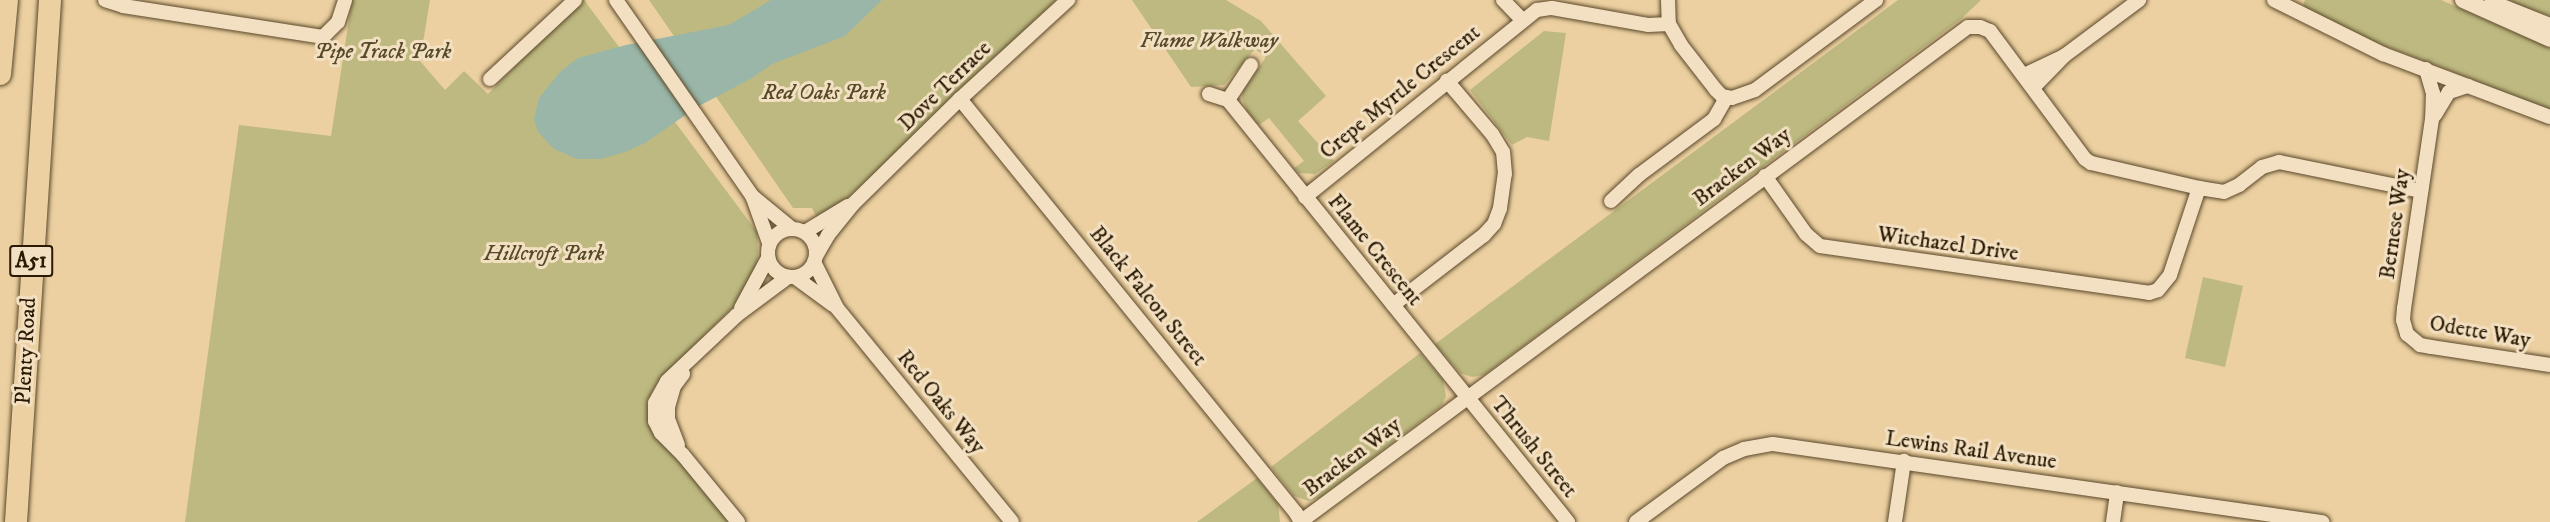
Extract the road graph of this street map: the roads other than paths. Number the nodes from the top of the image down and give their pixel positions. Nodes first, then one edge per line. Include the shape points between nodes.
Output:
1 (7, 0) edge
2 (50, 0) edge
3 (105, 0) edge
4 (345, 0) edge
5 (575, 0) edge
6 (616, 0) edge
7 (1068, 0) edge
8 (1503, 0) edge
9 (1876, 0) edge
10 (2139, 0) edge
11 (2274, 0) edge
12 (2463, 0) edge
13 (2486, 0) edge
14 (2292, 4) edge
15 (1668, 11) edge
16 (1522, 20) junction
17 (2550, 26) edge
18 (2550, 39) edge
19 (2064, 57) junction
20 (1251, 65) dead end
21 (2426, 69) junction
22 (0, 74) edge
23 (2024, 75) junction
24 (490, 78) dead end
25 (1447, 81) junction
26 (2468, 86) junction
27 (2033, 88) junction
28 (1209, 94) dead end
29 (1726, 98) junction
30 (960, 99) junction
31 (1228, 100) junction
32 (2550, 117) edge
33 (2432, 119) junction
34 (1765, 176) junction
35 (2199, 188) junction
36 (2421, 191) junction
37 (752, 196) junction
38 (1305, 197) junction
39 (1611, 201) dead end
40 (853, 204) junction
41 (790, 228) junction
42 (805, 232) junction
43 (769, 243) junction
44 (768, 258) junction
45 (815, 259) junction
46 (792, 277) junction
47 (1393, 305) junction
48 (837, 308) junction
49 (737, 315) junction
50 (2407, 334) joint
51 (2550, 365) edge
52 (1467, 397) junction
53 (1904, 462) junction
54 (2117, 492) junction
55 (16, 522) edge
56 (738, 522) edge
57 (1012, 522) edge
58 (1300, 522) edge
59 (1568, 522) edge
60 (1636, 522) edge
61 (1895, 522) edge
62 (2113, 522) edge
63 (2322, 522) edge

1 - 22 highway
2 - 55 highway, Plenty Road / A51
3 - 4 street via 323,37 338,22
5 - 24 street
6 - 37 street
7 - 30 street, Dove Terrace
8 - 16 street
9 - 29 street via 1755,90 1740,98
10 - 19 street
11 - 14 street
12 - 18 street
13 - 17 street
14 - 21 street via 2358,43
15 - 16 street, Crepe Myrtle Crescent via 1626,19 1552,8 1537,10
15 - 29 street via 1681,45
16 - 25 street, Crepe Myrtle Crescent
19 - 23 street
19 - 27 street
20 - 31 street
21 - 26 street
21 - 33 street, Bernese Way via 2433,93
23 - 27 street, Bracken Way
23 - 34 street, Bracken Way via 1990,31 1968,27
25 - 38 street, Crepe Myrtle Crescent
25 - 47 street via 1503,152 1505,174 1500,208 1484,236
26 - 32 street
26 - 33 street, Bernese Way via 2449,92
27 - 35 street, Bracken Way via 2091,163
28 - 31 street
29 - 39 street via 1714,119
30 - 40 street, Dove Terrace
30 - 58 street, Black Falcon Street
31 - 38 street, Flame Crescent
33 - 36 street, Bernese Way
34 - 35 street, Witchazel Drive via 1806,234 1820,246 2138,292 2158,290 2170,275
34 - 52 street, Bracken Way
35 - 36 street, Bracken Way via 2224,192 2262,167 2279,162
36 - 50 street, Bernese Way via 2404,308
37 - 41 street
37 - 43 street
38 - 47 street, Flame Crescent
40 - 42 street, Dove Terrace
40 - 45 street, Dove Terrace
41 - 42 street
41 - 43 street via 778,232
42 - 45 street via 814,242
43 - 44 street
44 - 46 street via 775,271
44 - 49 street
45 - 46 street via 803,274
45 - 48 street, Red Oaks Way
46 - 48 street, Red Oaks Way
46 - 49 street
47 - 52 street, Flame Crescent
48 - 57 street, Red Oaks Way
49 - 56 street via 655,403 655,421
50 - 51 street, Odette Way via 2430,348
52 - 58 street, Bracken Way
52 - 59 street, Thrush Street
53 - 54 street, Lewins Rail Avenue
53 - 60 street, Lewins Rail Avenue via 1786,445 1758,446 1723,458
53 - 61 street
54 - 62 street
54 - 63 street, Lewins Rail Avenue

